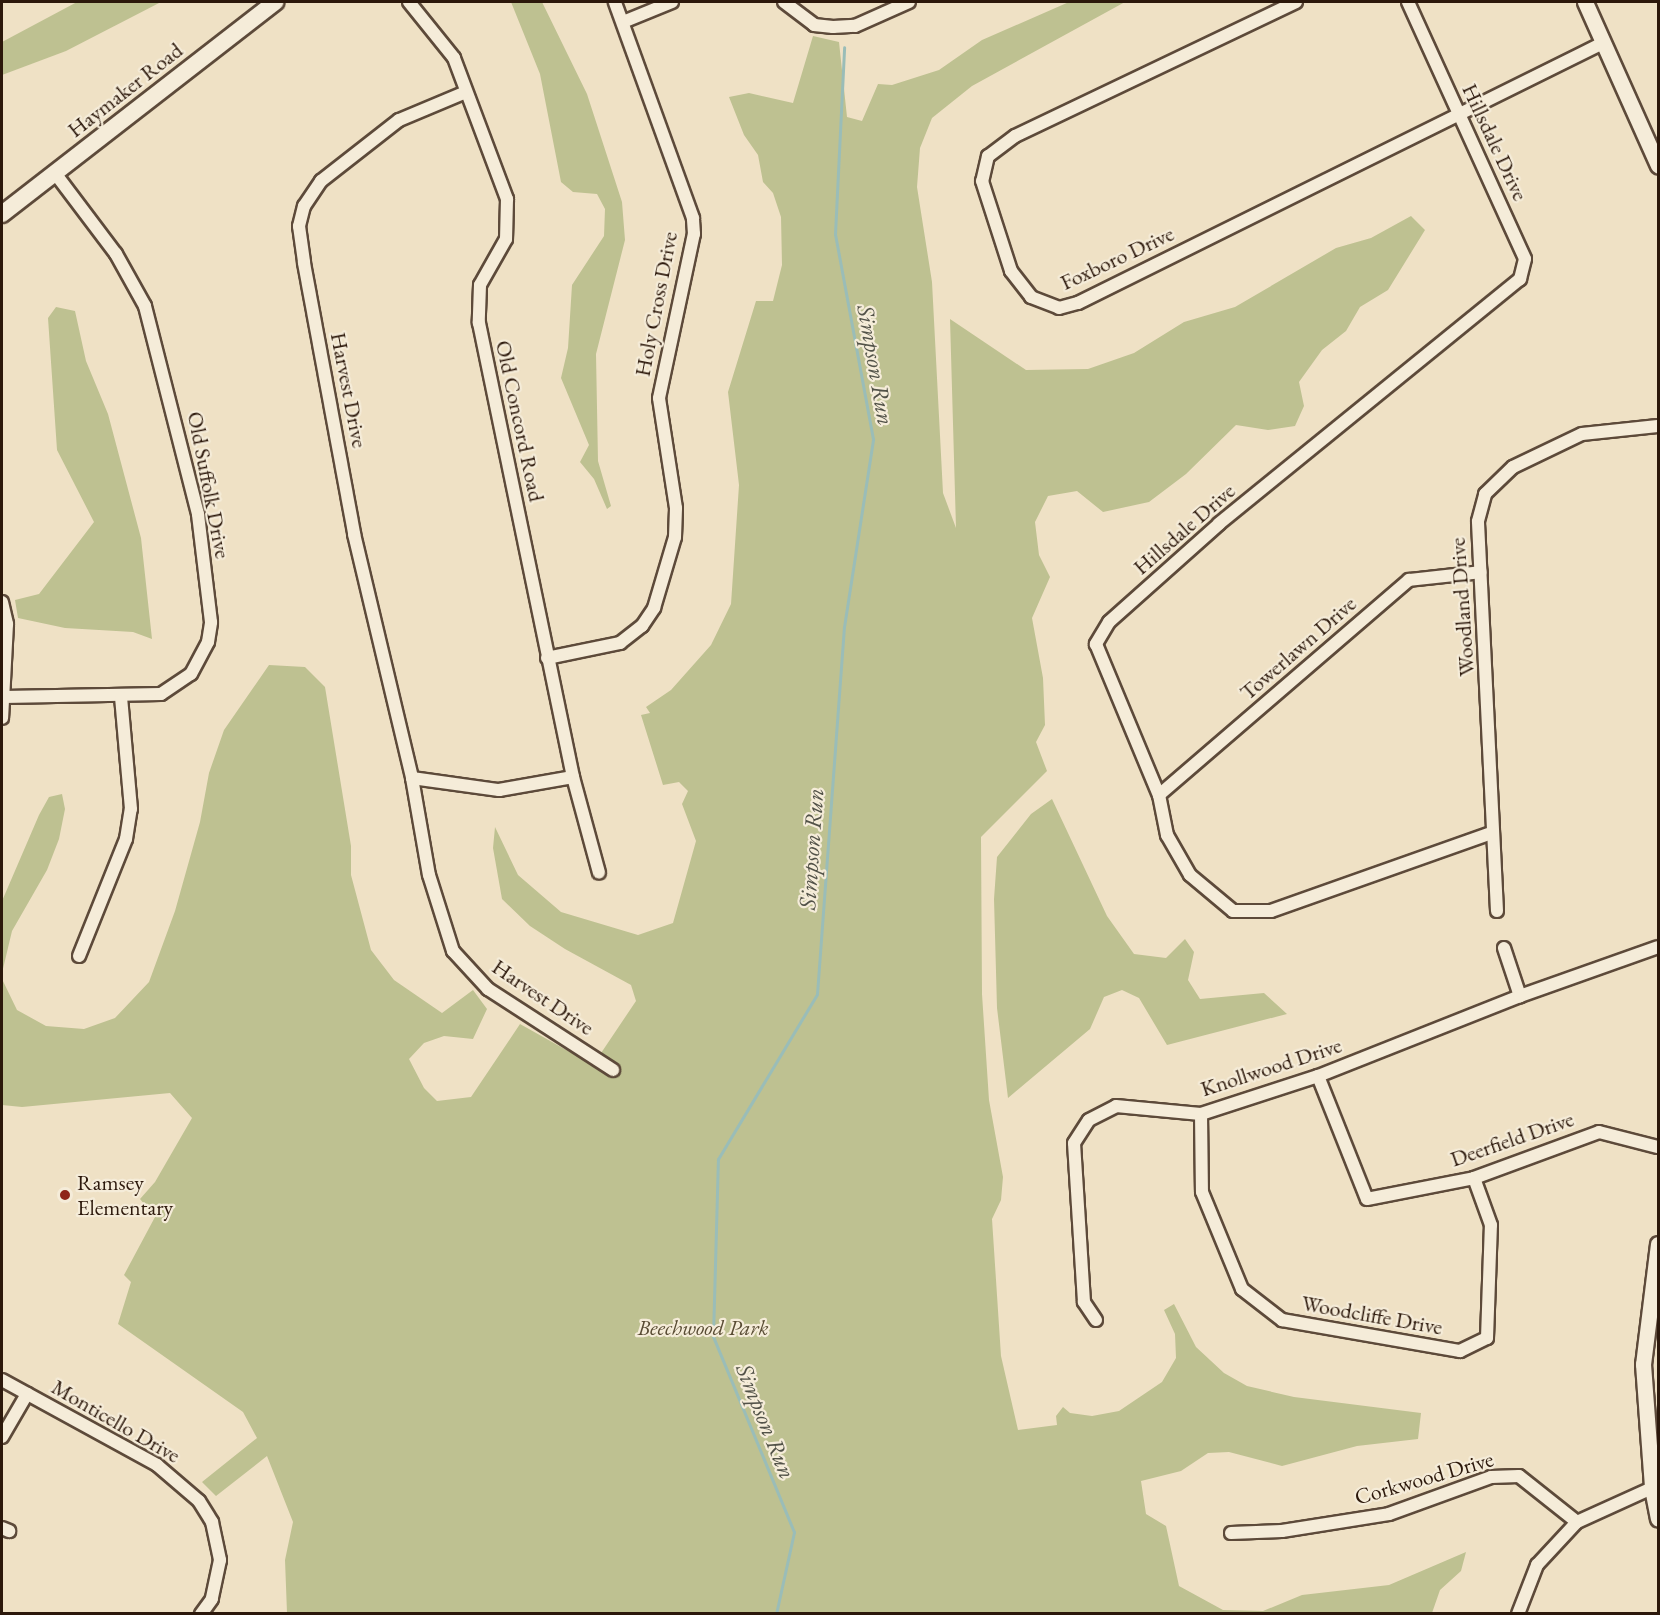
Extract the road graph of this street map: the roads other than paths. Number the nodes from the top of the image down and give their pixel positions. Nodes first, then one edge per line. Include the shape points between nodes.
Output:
1 (275, 2) edge
2 (409, 2) edge
3 (615, 2) edge
4 (672, 2) edge
5 (784, 2) edge
6 (909, 2) edge
7 (1296, 2) edge
8 (1408, 2) edge
9 (1586, 2) edge
10 (623, 22) junction
11 (1604, 43) junction
12 (466, 92) junction
13 (1459, 114) junction
14 (1659, 165) edge
15 (55, 173) junction
16 (2, 214) edge
17 (1659, 426) edge
18 (1481, 572) junction
19 (2, 602) edge
20 (548, 658) junction
21 (4, 697) junction
22 (121, 697) junction
23 (2, 718) edge
24 (573, 777) junction
25 (412, 778) junction
26 (1159, 795) junction
27 (1491, 833) junction
28 (598, 873) dead end
29 (1497, 911) dead end
30 (1659, 947) edge
31 (1504, 948) dead end
32 (78, 956) dead end
33 (1520, 996) junction
34 (613, 1070) dead end
35 (1318, 1076) junction
36 (1200, 1114) junction
37 (1659, 1147) edge
38 (1474, 1178) junction
39 (1659, 1244) edge
40 (1095, 1320) dead end
41 (2, 1380) edge
42 (27, 1394) junction
43 (2, 1437) edge
44 (1652, 1488) junction
45 (1659, 1518) edge
46 (1577, 1522) junction
47 (1231, 1533) dead end
48 (201, 1614) edge
49 (1518, 1614) edge

1 - 15 main road, Haymaker Road
2 - 12 street, Old Concord Road via 442,38
3 - 10 street, Holy Cross Drive
4 - 10 street
5 - 6 street via 814,25 833,27 855,26
7 - 13 street, Foxboro Drive via 1015,136 988,156 982,181 1011,271 1031,297 1059,308 1078,303
8 - 13 street, Hillsdale Drive
9 - 11 street
10 - 20 street, Holy Cross Drive via 693,218 694,234 659,398 676,508 675,537 654,608 642,626 620,643
11 - 13 street, Foxboro Drive
11 - 14 street
12 - 20 street, Old Concord Road via 507,199 506,239 480,285 479,323
12 - 25 street, Harvest Drive via 417,111 360,148 321,180 304,206 299,226 354,534
13 - 26 street, Hillsdale Drive via 1525,259 1520,279 1219,524 1109,622 1096,644
15 - 16 main road, Haymaker Road
15 - 22 street, Old Suffolk Drive via 116,254 145,306 198,514 211,622 201,658 191,674 161,694
17 - 18 street, Woodland Drive via 1582,434 1513,467 1485,494 1478,521
18 - 26 street, Towerlawn Drive via 1409,580
18 - 27 street, Woodland Drive via 1490,708
19 - 21 street via 7,624
20 - 24 street, Old Concord Road
21 - 22 street, Old Suffolk Drive
21 - 23 street
22 - 32 street via 131,809 126,839
24 - 25 street via 499,790
24 - 28 street, Old Concord Road
25 - 34 street, Harvest Drive via 429,875 453,951 488,989
26 - 27 street, Hillsdale Drive via 1167,835 1190,875 1233,911 1272,911
27 - 29 street, Woodland Drive
30 - 33 street, Knollwood Drive
31 - 33 street
33 - 35 street, Knollwood Drive
35 - 36 street, Knollwood Drive
35 - 38 street, Deerfield Drive via 1367,1199
36 - 38 street, Woodcliffe Drive via 1202,1192 1242,1289 1282,1320 1460,1352 1487,1338 1491,1225
36 - 40 street, Knollwood Drive via 1116,1106 1089,1120 1074,1143 1084,1302
37 - 38 street, Deerfield Drive via 1599,1132
39 - 44 street via 1643,1364
41 - 42 street, Monticello Drive
42 - 43 street, Monticello Drive
42 - 48 street, Monticello Drive via 157,1465 200,1502 212,1522 220,1560 212,1599
44 - 45 street
44 - 46 street
46 - 47 street, Corkwood Drive via 1519,1476 1491,1477 1389,1514 1282,1531
46 - 49 street via 1537,1565

